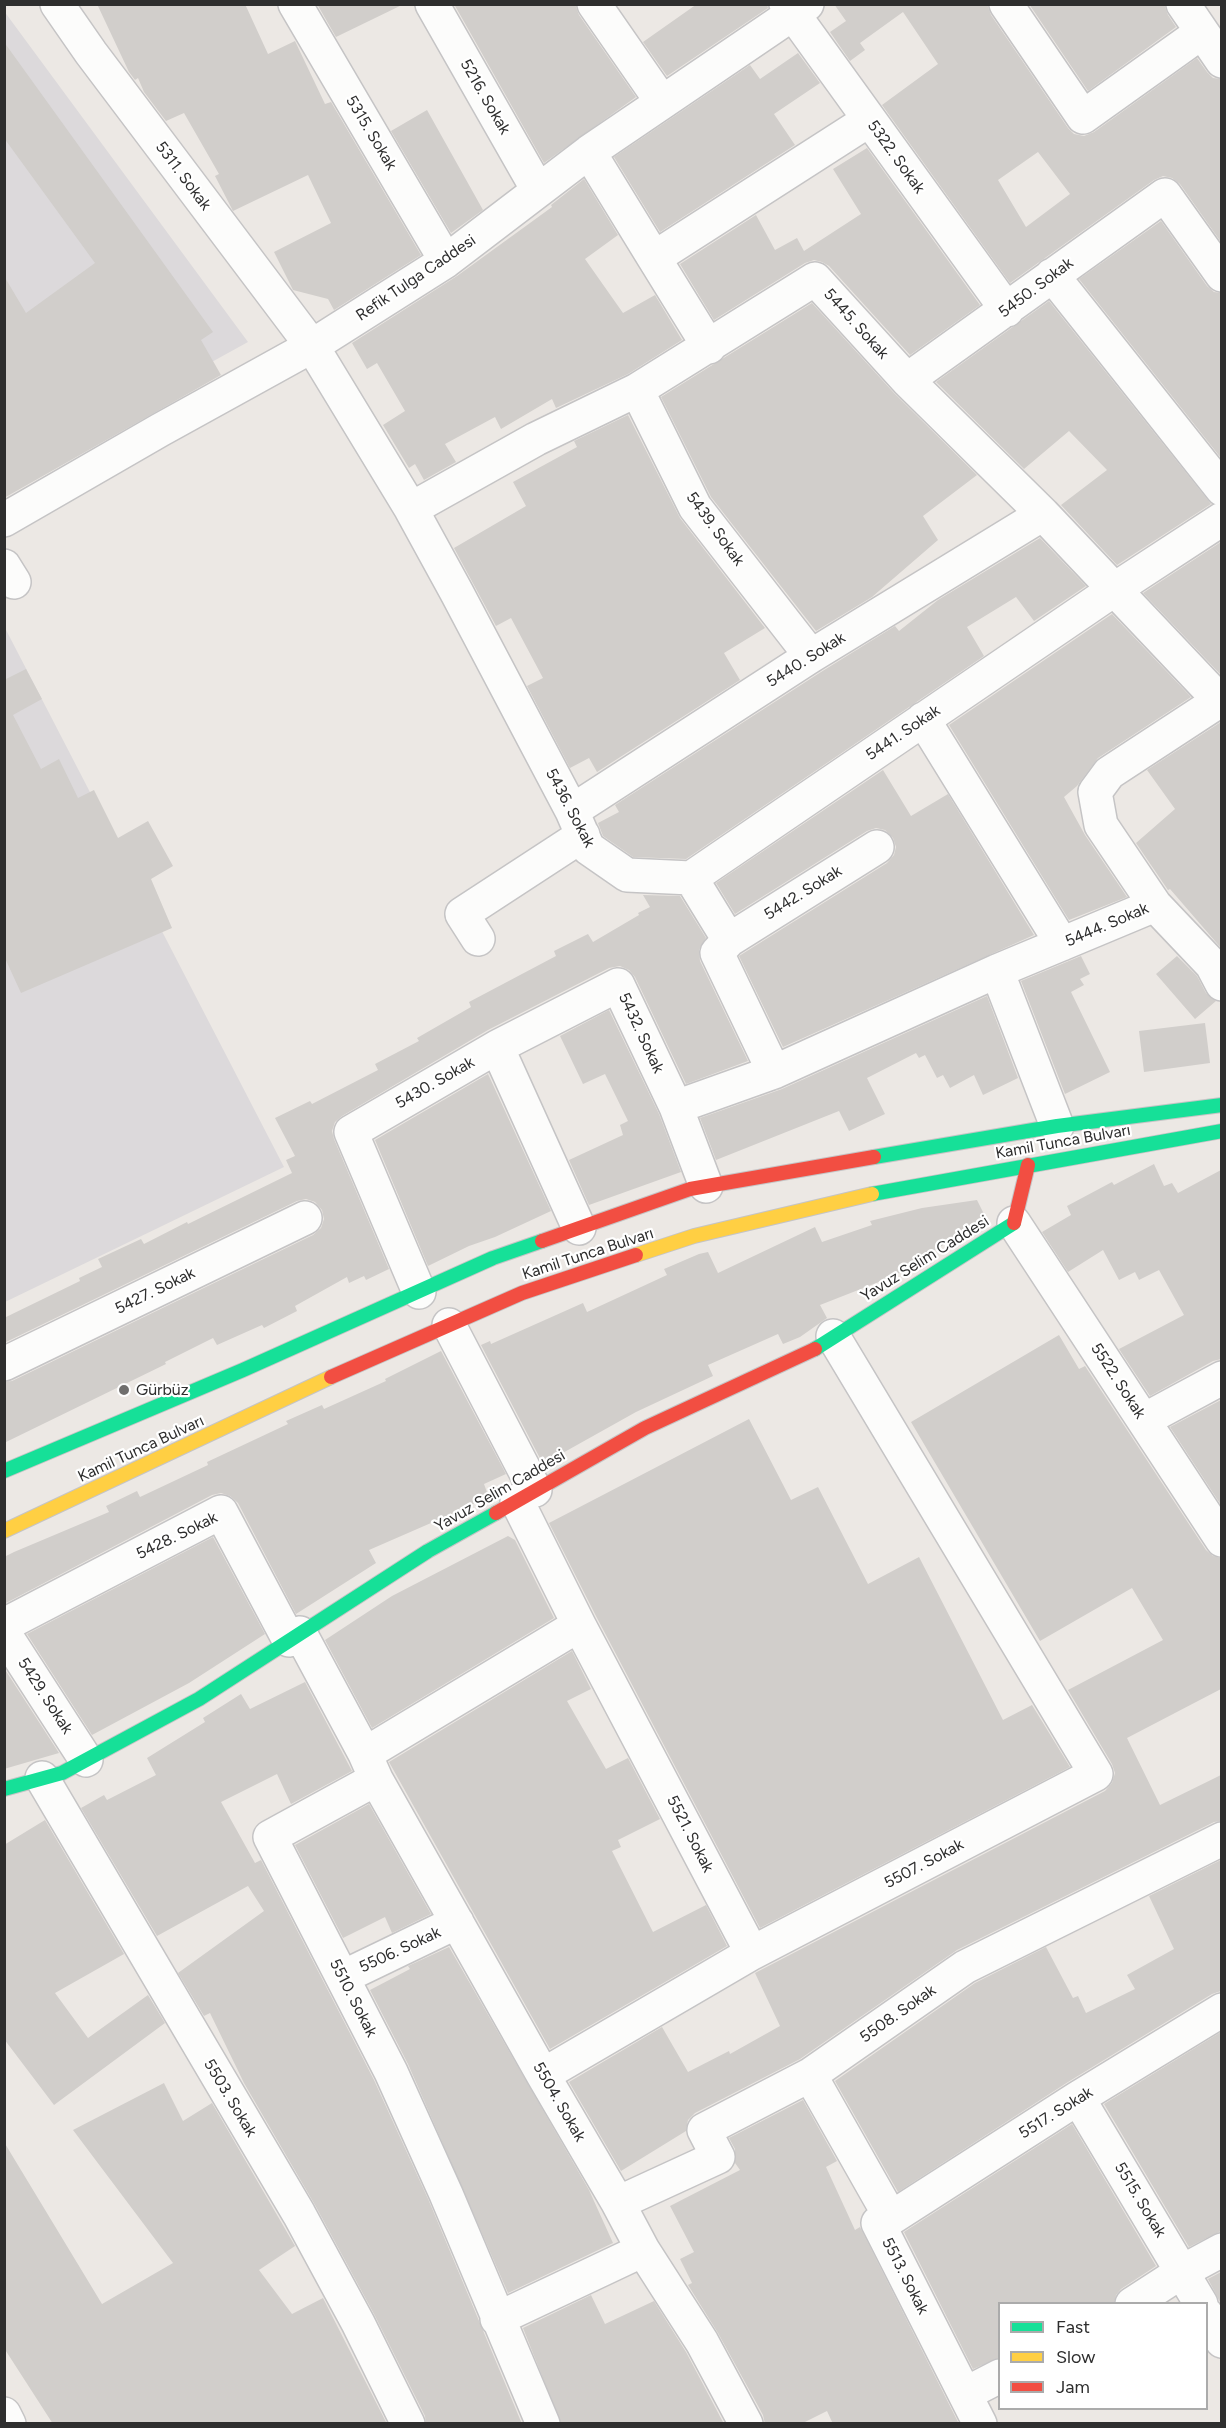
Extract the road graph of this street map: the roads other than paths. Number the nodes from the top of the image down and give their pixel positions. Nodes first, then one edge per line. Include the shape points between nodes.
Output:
1 (57, 4) edge
2 (295, 4) edge
3 (432, 4) edge
4 (594, 4) edge
5 (1006, 4) edge
6 (1183, 4) edge
7 (795, 8) edge
8 (1202, 32) junction
9 (1221, 61) edge
10 (662, 102) junction
11 (869, 120) junction
12 (590, 152) junction
13 (538, 190) junction
14 (654, 258) junction
15 (446, 261) junction
16 (1052, 275) junction
17 (1221, 276) edge
18 (1007, 310) junction
19 (312, 346) junction
20 (709, 347) junction
21 (907, 380) junction
22 (637, 390) junction
23 (1221, 489) edge
24 (411, 509) junction
25 (1043, 514) junction
26 (1221, 519) edge
27 (4, 520) edge
28 (1115, 589) junction
29 (811, 656) junction
30 (1221, 701) edge
31 (923, 719) junction
32 (577, 823) junction
33 (877, 847) dead end
34 (691, 878) junction
35 (1155, 905) junction
36 (478, 939) dead end
37 (729, 940) junction
38 (1062, 944) junction
39 (997, 971) junction
40 (1221, 984) edge
41 (497, 1047) junction
42 (774, 1072) junction
43 (1221, 1105) edge
44 (676, 1107) junction
45 (1057, 1126) junction
46 (1221, 1131) edge
47 (1028, 1165) junction
48 (706, 1186) junction
49 (304, 1218) dead end
50 (1014, 1223) junction
51 (579, 1228) junction
52 (419, 1292) junction
53 (449, 1325) junction
54 (833, 1336) junction
55 (4, 1364) edge
56 (1221, 1378) edge
57 (1144, 1420) junction
58 (4, 1471) edge
59 (526, 1495) junction
60 (4, 1531) edge
61 (1221, 1540) edge
62 (4, 1625) edge
63 (579, 1625) junction
64 (4, 1633) edge
65 (295, 1637) junction
66 (86, 1760) junction
67 (371, 1767) junction
68 (42, 1778) junction
69 (4, 1789) edge
70 (1221, 1839) edge
71 (457, 1922) junction
72 (752, 1953) junction
73 (343, 1977) junction
74 (1221, 2010) edge
75 (543, 2075) junction
76 (810, 2075) junction
77 (1078, 2098) junction
78 (618, 2203) junction
79 (891, 2218) junction
80 (643, 2250) junction
81 (1221, 2250) edge
82 (1183, 2271) junction
83 (1135, 2302) edge
84 (1200, 2302) edge
85 (1208, 2318) edge
86 (497, 2319) junction
87 (1221, 2341) edge
88 (998, 2377) edge
89 (965, 2394) junction
90 (4, 2414) edge
91 (9, 2424) edge
92 (408, 2424) edge
93 (543, 2424) edge
94 (746, 2424) edge
95 (980, 2424) edge

1 - 19 street, 5311. Sokak
2 - 15 street, 5315. Sokak
3 - 13 street, 5216. Sokak
4 - 10 street
5 - 8 street via 1083,117
6 - 8 street
7 - 10 street, Refik Tulga Caddesi
7 - 11 street, 5322. Sokak
8 - 9 street
10 - 12 street, Refik Tulga Caddesi
11 - 14 street
11 - 18 street, 5322. Sokak
12 - 13 street, Refik Tulga Caddesi
12 - 14 street
13 - 15 street, Refik Tulga Caddesi
14 - 20 street
15 - 19 street, Refik Tulga Caddesi
16 - 17 street, 5450. Sokak via 1165,195
16 - 18 street, 5450. Sokak
16 - 23 street
18 - 21 street, 5450. Sokak
19 - 24 street, 5436. Sokak
19 - 27 street, Refik Tulga Caddesi
20 - 21 street, 5445. Sokak via 815,279
20 - 22 street, 5445. Sokak
21 - 25 street, 5445. Sokak
22 - 24 street, 5445. Sokak via 536,439
22 - 29 street, 5439. Sokak via 695,507
24 - 32 street, 5436. Sokak
25 - 28 street, 5445. Sokak
25 - 29 street, 5440. Sokak
26 - 28 street, 5441. Sokak
28 - 30 street, 5445. Sokak
28 - 31 street, 5441. Sokak
29 - 32 street, 5440. Sokak
30 - 35 street via 1110,773 1095,792 1101,825
31 - 34 street, 5441. Sokak
31 - 38 street
32 - 34 street, 5436. Sokak via 588,848 627,875
32 - 36 street, 5440. Sokak via 462,914
33 - 37 street, 5442. Sokak
34 - 37 street
35 - 38 street, 5444. Sokak
35 - 40 street, 5444. Sokak via 1212,965
37 - 42 street via 717,953
38 - 39 street, 5444. Sokak
39 - 42 street, 5444. Sokak
39 - 45 street
41 - 44 street, 5432. Sokak via 618,985
41 - 51 street
41 - 52 street, 5430. Sokak via 351,1132
42 - 44 street
43 - 45 main road, Kamil Tunca Bulvarı
44 - 48 street
45 - 48 main road, Kamil Tunca Bulvarı
46 - 47 main road, Kamil Tunca Bulvarı
47 - 50 main road
47 - 53 main road, Kamil Tunca Bulvarı via 885,1191 694,1236 522,1293
48 - 51 main road, Kamil Tunca Bulvarı
49 - 55 street, 5427. Sokak
50 - 54 main road, Yavuz Selim Caddesi
50 - 57 street, 5522. Sokak
51 - 52 main road, Kamil Tunca Bulvarı via 493,1258
52 - 58 main road, Kamil Tunca Bulvarı
53 - 59 street, 5521. Sokak
53 - 60 main road, Kamil Tunca Bulvarı
54 - 59 main road, Yavuz Selim Caddesi via 809,1353 645,1428
54 - 72 street, 5507. Sokak via 1096,1774
56 - 57 street
57 - 61 street, 5522. Sokak
59 - 63 street, 5521. Sokak
59 - 65 main road, Yavuz Selim Caddesi via 428,1551
62 - 65 street, 5428. Sokak via 221,1512
63 - 67 street
63 - 72 street, 5521. Sokak
64 - 66 street, 5429. Sokak
65 - 66 main road, Yavuz Selim Caddesi via 199,1699
65 - 67 street
66 - 68 main road, Yavuz Selim Caddesi
67 - 71 street, 5504. Sokak
67 - 73 street, 5510. Sokak via 270,1837
68 - 69 main road, Yavuz Selim Caddesi
68 - 92 street, 5503. Sokak via 299,2214
70 - 76 street, 5508. Sokak via 965,1967
71 - 73 street, 5506. Sokak
71 - 75 street, 5504. Sokak
72 - 75 street
73 - 86 street, 5510. Sokak via 446,2194
74 - 77 street, 5517. Sokak
75 - 78 street, 5504. Sokak
76 - 78 street, 5508. Sokak via 704,2130 718,2157
76 - 79 street, 5513. Sokak
77 - 79 street, 5517. Sokak
77 - 82 street, 5515. Sokak
78 - 80 street, 5504. Sokak
79 - 89 street, 5513. Sokak via 878,2223
80 - 86 street
80 - 94 street, 5504. Sokak via 702,2343
81 - 82 street
82 - 83 street
82 - 84 street, 5515. Sokak
85 - 87 street
86 - 93 street, 5510. Sokak
88 - 89 street
89 - 95 street, 5513. Sokak
90 - 91 street

